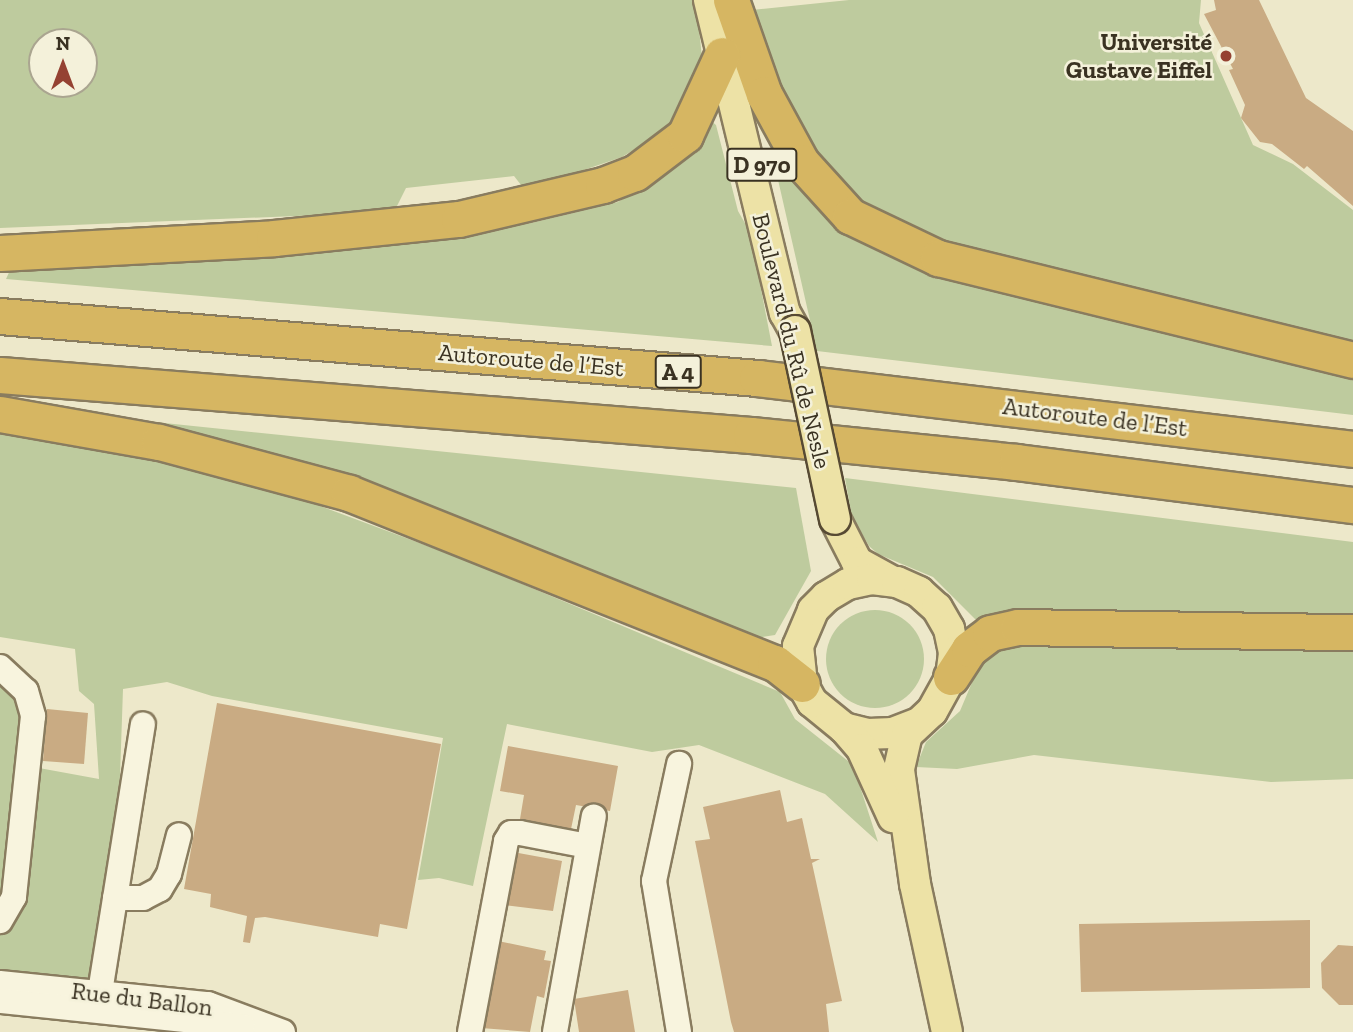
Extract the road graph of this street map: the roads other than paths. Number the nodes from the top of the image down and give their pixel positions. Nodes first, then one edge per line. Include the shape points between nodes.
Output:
1 (709, 0) edge
2 (725, 0) edge
3 (731, 0) edge
4 (722, 55) junction
5 (0, 253) edge
6 (0, 316) edge
7 (795, 331) junction
8 (1353, 360) edge
9 (0, 375) edge
10 (0, 414) edge
11 (1353, 449) edge
12 (1353, 505) edge
13 (835, 519) junction
14 (897, 582) junction
15 (826, 597) junction
16 (1353, 632) edge
17 (0, 667) edge
18 (951, 677) junction
19 (802, 684) junction
20 (142, 724) dead end
21 (916, 724) junction
22 (844, 728) junction
23 (679, 764) dead end
24 (594, 816) dead end
25 (179, 835) dead end
26 (589, 846) junction
27 (915, 884) junction
28 (115, 898) junction
29 (0, 920) edge
30 (0, 983) edge
31 (100, 992) junction
32 (0, 1001) edge
33 (282, 1031) edge
34 (470, 1032) edge
35 (555, 1032) edge
36 (679, 1032) edge
37 (947, 1032) edge

1 - 4 main road, Boulevard du Rû de Nesle / D 970
2 - 7 main road, D 970 via 796,309
3 - 8 highway via 764,94 801,162 850,216 938,258
4 - 5 highway via 685,135 635,173 603,185 459,219 274,238
4 - 7 main road, Boulevard du Rû de Nesle / D 970 via 785,313
6 - 11 highway, Autoroute de l’Est / A 4 via 757,379
7 - 13 main road, Boulevard du Rû de Nesle / D 970, bridge
9 - 12 highway, A 4 via 751,435 1017,462
10 - 19 highway via 159,442 349,493 775,663
13 - 14 main road, Boulevard du Rû de Nesle / D 970 via 857,562
13 - 15 main road, Boulevard du Rû de Nesle / D 970 via 839,566
14 - 15 main road, Boulevard du Rû de Nesle via 860,582
14 - 18 main road, Boulevard du Rû de Nesle via 919,592 937,608 949,629 954,653
15 - 19 main road, Boulevard du Rû de Nesle via 813,610 798,646
16 - 18 highway via 1018,627 990,632 970,649
17 - 29 street via 26,691 33,716 14,897
18 - 21 main road, Boulevard du Rû de Nesle via 932,711
19 - 22 main road, Boulevard du Rû de Nesle via 812,702
20 - 28 street
21 - 22 main road, Boulevard du Rû de Nesle via 893,733 868,734
21 - 27 main road, Boulevard du Rû de Nesle via 902,749 899,770
22 - 27 main road, Boulevard du Rû de Nesle via 875,773
23 - 36 street via 654,881
24 - 26 street
25 - 28 street via 169,874 160,889 142,898
26 - 34 street via 511,833
26 - 35 street
27 - 37 main road, Boulevard du Rû de Nesle
28 - 31 street
30 - 31 street, Rue du Ballon
31 - 33 street, Rue du Ballon via 208,1004
32 - 33 street, Rue du Ballon

